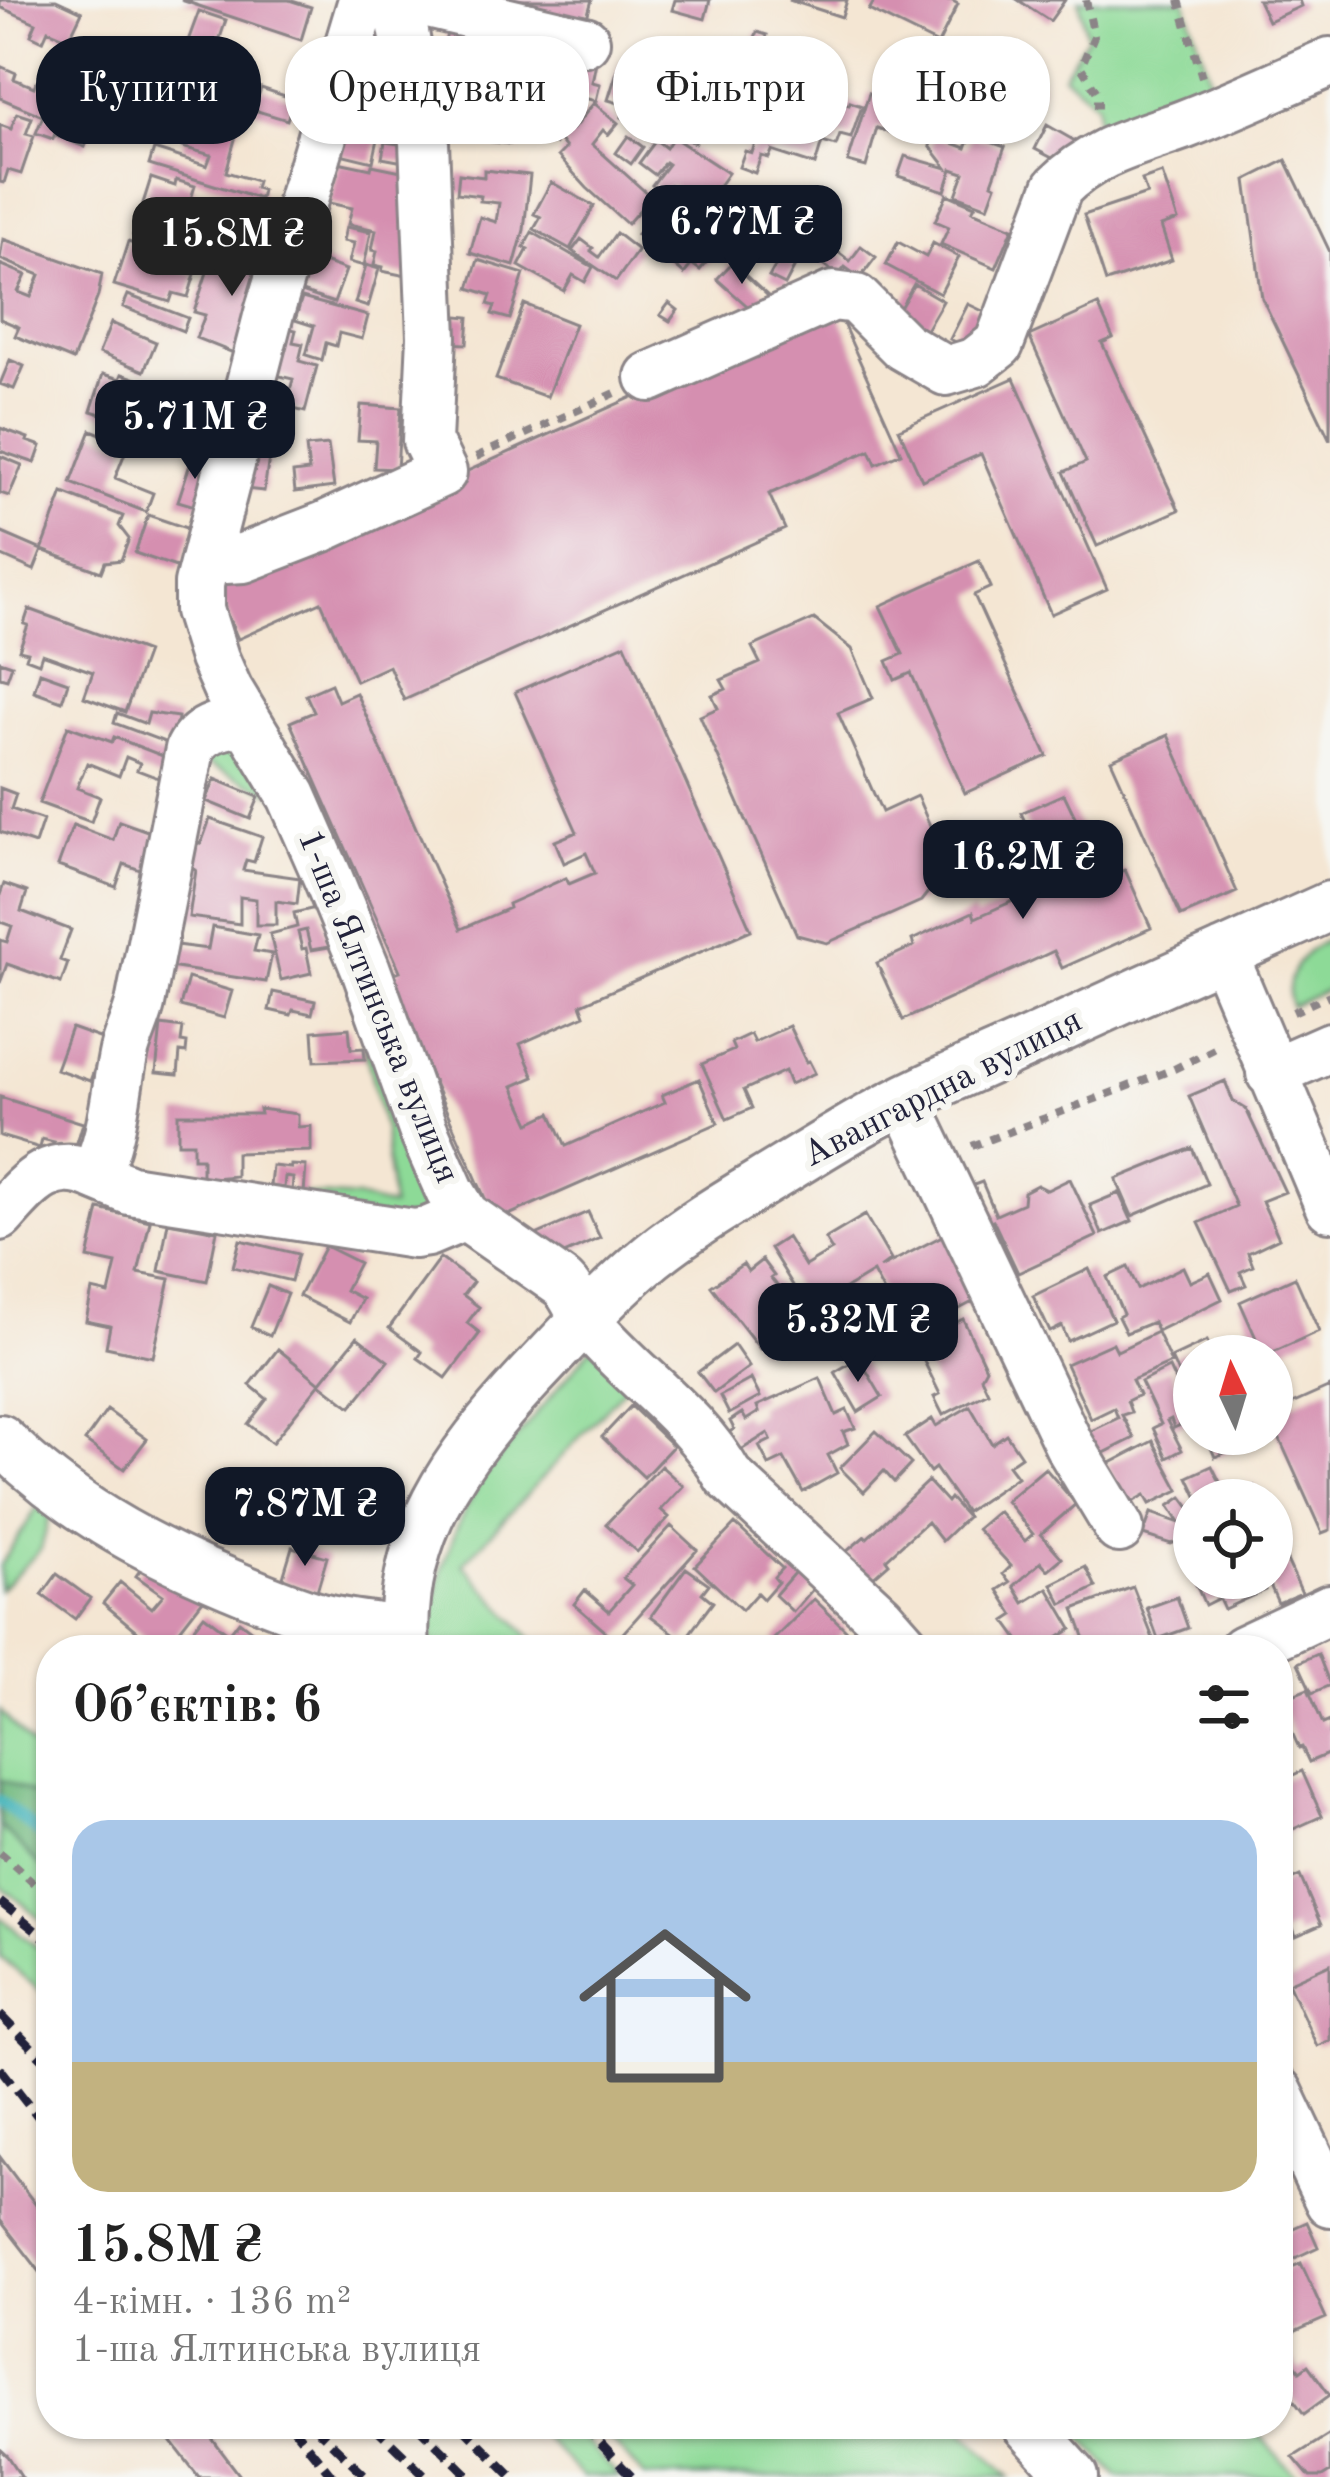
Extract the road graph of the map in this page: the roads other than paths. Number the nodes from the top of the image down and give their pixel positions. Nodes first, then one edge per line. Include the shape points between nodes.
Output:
1 (363, 0) edge
2 (398, 0) edge
3 (411, 0) edge
4 (568, 36) edge
5 (1330, 62) edge
6 (650, 377) road end
7 (208, 554) junction
8 (245, 720) junction
9 (1330, 906) edge
10 (1223, 955) junction
11 (1330, 1046) edge
12 (1262, 1051) junction
13 (905, 1100) junction
14 (94, 1175) junction
15 (1330, 1207) edge
16 (0, 1216) edge
17 (465, 1216) junction
18 (584, 1319) junction
19 (0, 1438) edge
20 (1119, 1528) dead end
21 (1330, 1609) edge
22 (388, 1635) edge
23 (405, 1635) edge
24 (896, 1635) edge
25 (1275, 1635) edge
26 (1293, 2124) edge
27 (1330, 2202) edge
28 (1040, 2439) edge
29 (1074, 2477) edge

1 - 7 street, 1-ша Ялтинська вулиця via 269,313
2 - 7 street via 424,142 432,337 427,441 442,472 243,558
3 - 4 street
5 - 6 street via 1075,170 1058,187 999,344 976,362 946,371 903,346 856,299 833,296
7 - 8 street, 1-ша Ялтинська вулиця via 199,610
8 - 14 street via 204,732 190,749 140,1004
8 - 17 street, 1-ша Ялтинська вулиця via 292,796 432,1153
9 - 10 street, Авангардна вулиця
10 - 12 street
10 - 13 street, Авангардна вулиця
11 - 12 street
12 - 15 street
13 - 18 street, Авангардна вулиця via 685,1232
13 - 20 street via 1069,1445
14 - 16 street via 66,1167 35,1179
14 - 17 street via 130,1190 414,1234
17 - 18 street, 1-ша Ялтинська вулиця via 563,1284
18 - 23 street, Авангардна вулиця via 440,1491 416,1547
18 - 24 street, 1-ша Ялтинська вулиця via 680,1414 728,1476
19 - 22 street via 51,1486 154,1549 248,1592
21 - 25 street
26 - 27 street
28 - 29 street

